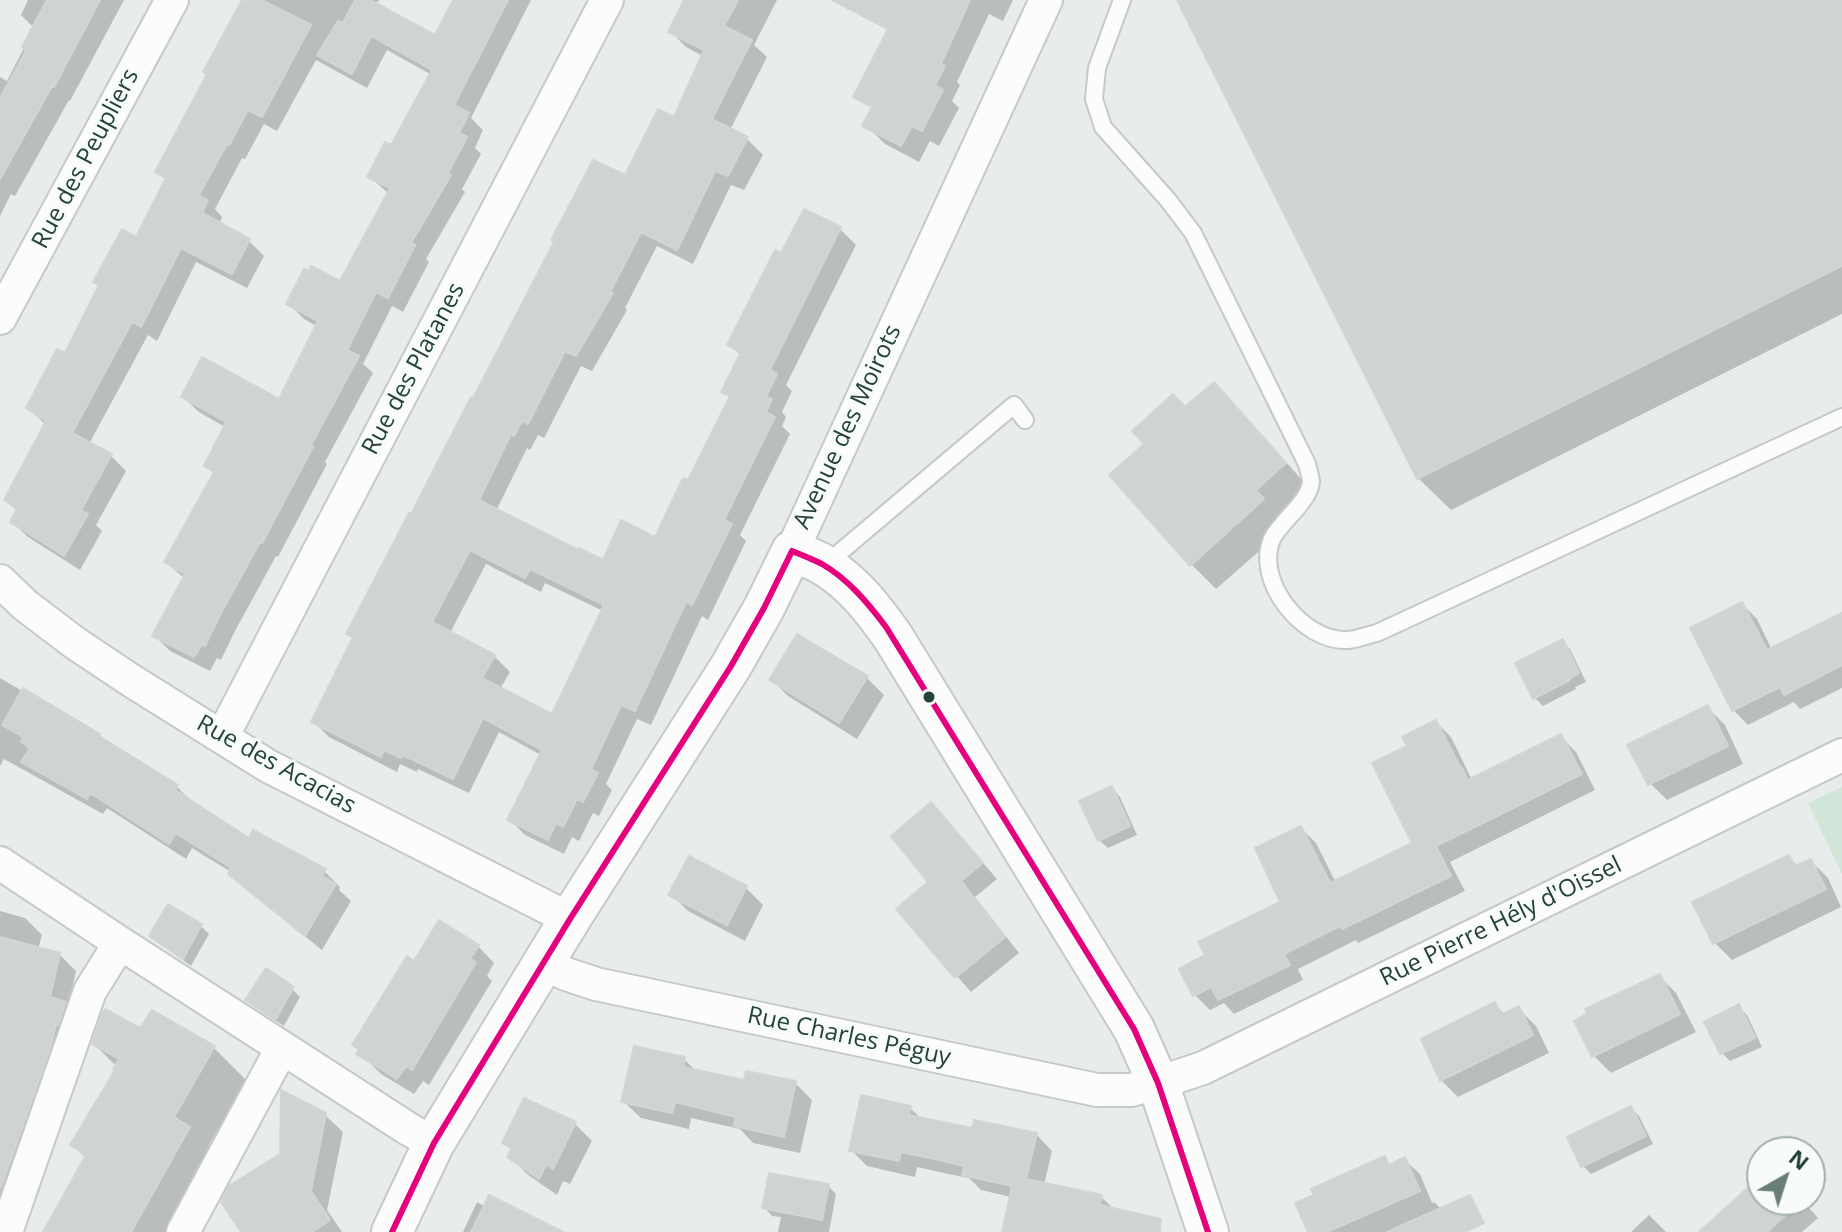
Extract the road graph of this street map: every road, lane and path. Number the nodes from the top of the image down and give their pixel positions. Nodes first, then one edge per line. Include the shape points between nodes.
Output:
1 (172, 0) edge
2 (607, 0) edge
3 (1046, 0) edge
4 (1122, 0) edge
5 (0, 318) edge
6 (1842, 417) edge
7 (1025, 420) dead end
8 (808, 558) junction
9 (0, 581) edge
10 (222, 737) junction
11 (1842, 755) edge
12 (0, 863) edge
13 (570, 919) junction
14 (120, 943) junction
15 (543, 963) junction
16 (282, 1048) junction
17 (1158, 1083) junction
18 (434, 1143) junction
19 (6, 1232) edge
20 (183, 1232) edge
21 (392, 1232) edge
22 (1208, 1232) edge

1 - 5 street, Rue des Peupliers
2 - 10 street, Rue des Platanes
3 - 8 street, Avenue des Moirots
4 - 6 lane via 1097,68 1094,99 1103,127 1193,233 1307,464 1311,483 1273,538 1267,562 1276,592 1297,619 1324,635 1346,640 1377,633
7 - 8 lane via 1014,405
8 - 13 street, Avenue des Moirots via 764,608
8 - 17 street via 853,587 893,637 1134,1029
9 - 10 street, Rue des Acacias via 75,643
10 - 13 street, Rue des Acacias via 268,766
11 - 17 street, Rue Pierre Hély d'Oissel via 1217,1061
12 - 14 street
13 - 15 street, Avenue des Moirots
14 - 16 street
14 - 19 street via 90,991
15 - 17 street, Rue Charles Péguy via 596,984 1097,1090
15 - 18 street, Avenue des Moirots
16 - 18 street
16 - 20 street
17 - 22 street
18 - 21 street, Avenue des Moirots

